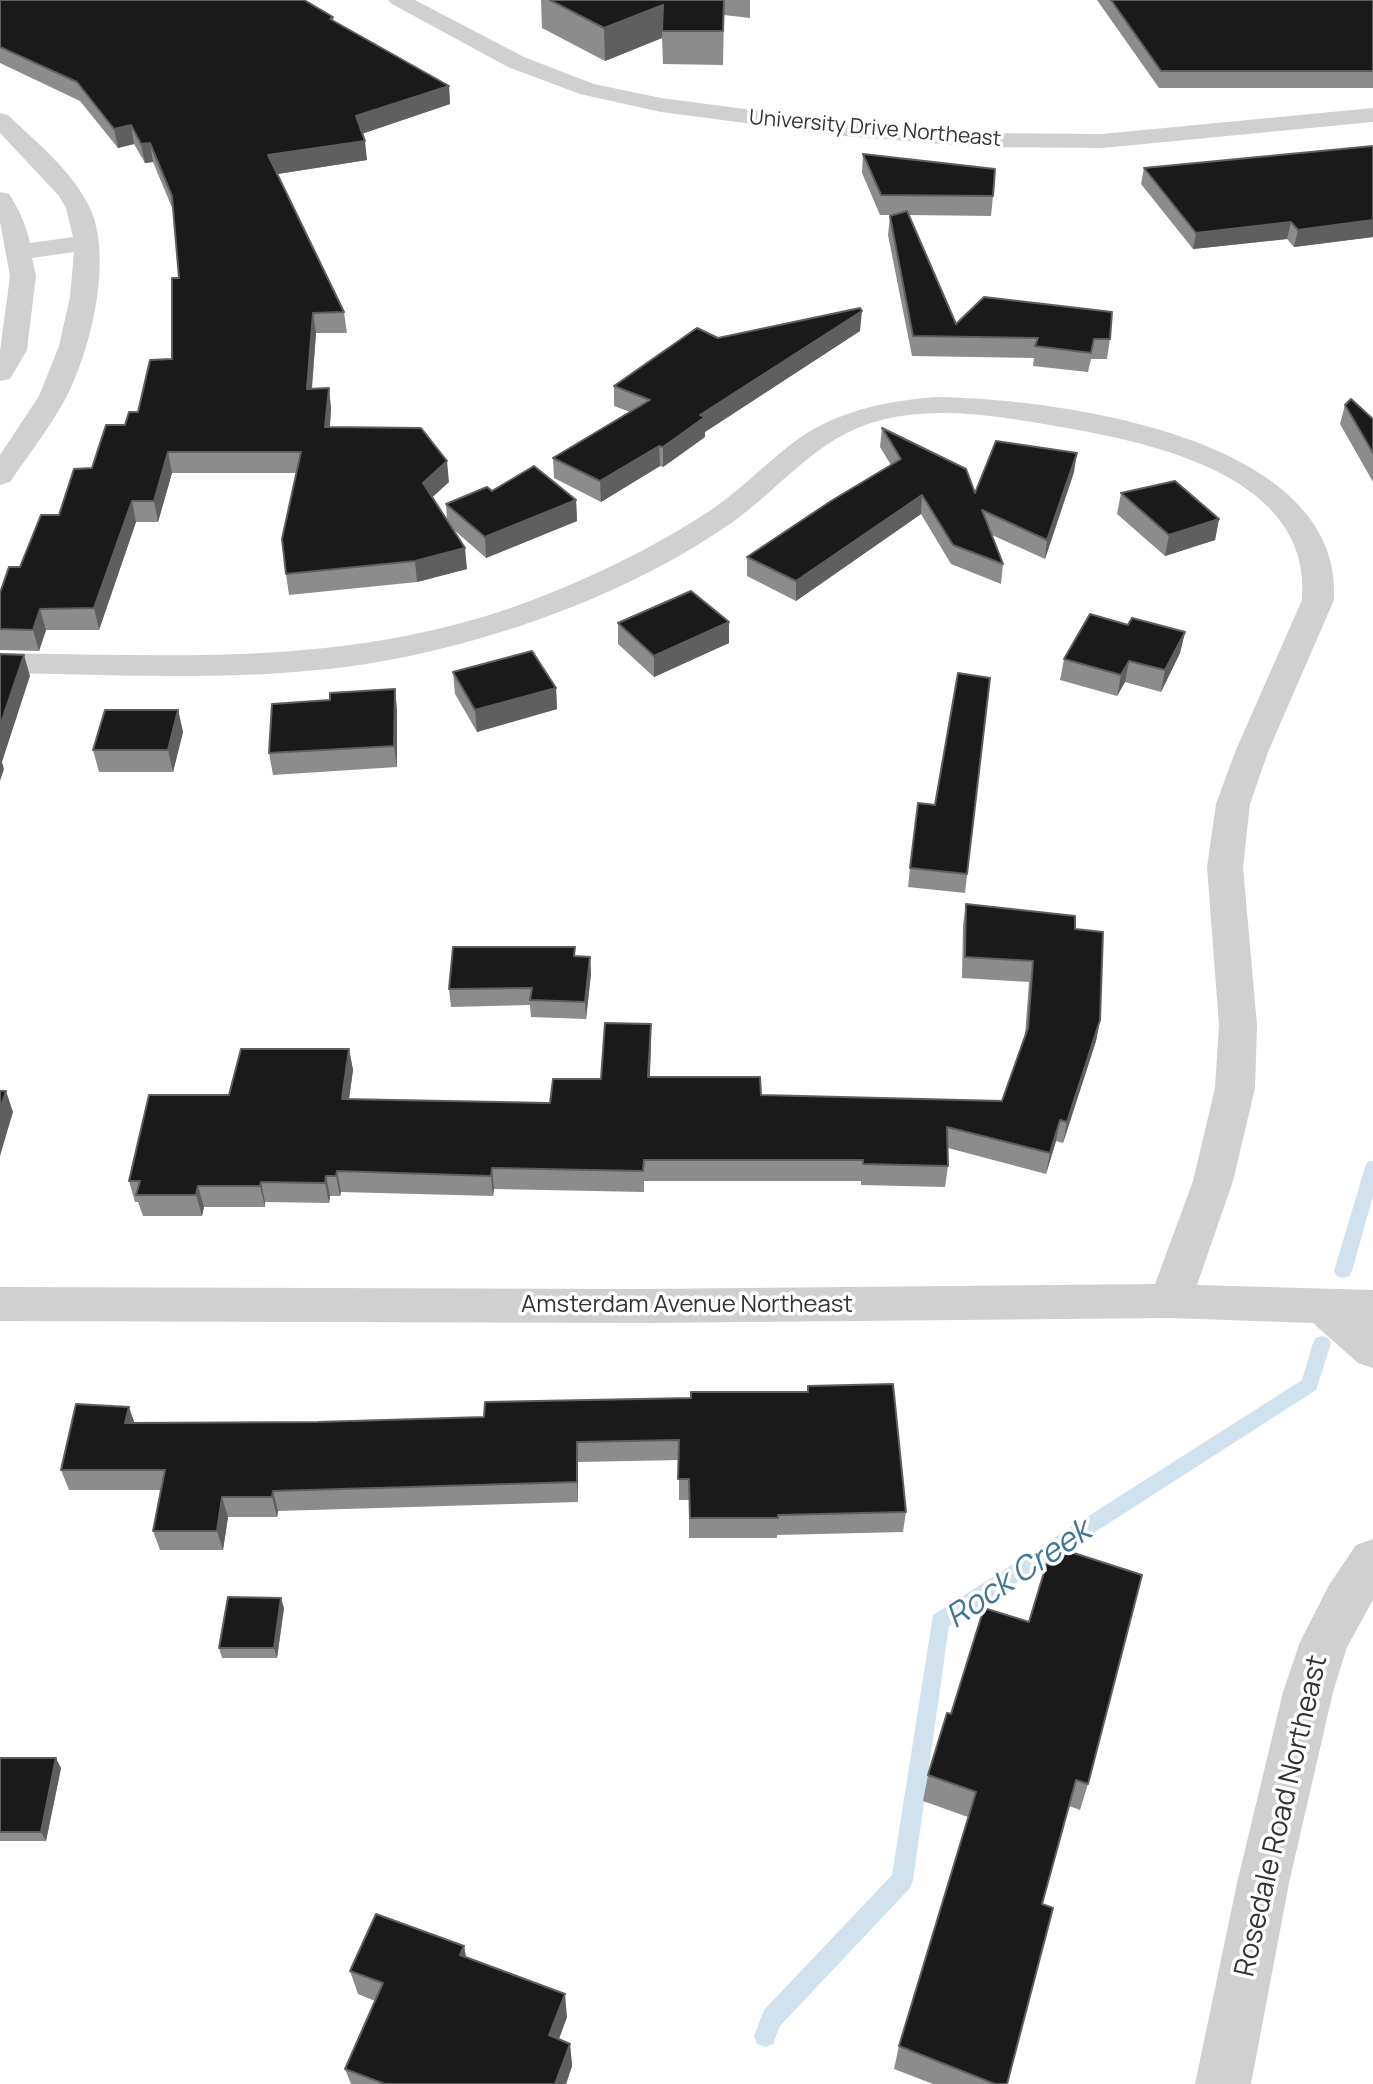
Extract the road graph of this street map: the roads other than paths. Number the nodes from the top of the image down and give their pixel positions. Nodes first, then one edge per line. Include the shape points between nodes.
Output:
1 (399, 0) edge
2 (1373, 115) edge
3 (0, 120) edge
4 (0, 200) edge
5 (85, 243) junction
6 (19, 252) junction
7 (0, 373) edge
8 (0, 476) edge
9 (0, 663) edge
10 (1170, 1301) junction
11 (0, 1304) edge
12 (1322, 1307) junction
13 (1373, 1308) edge
14 (1373, 1350) edge
15 (1373, 1560) edge
16 (1223, 2084) edge

1 - 2 street, University Drive Northeast via 516,62 588,89 661,105 844,129 980,140 1091,141
3 - 5 street via 53,174 79,209
4 - 6 street via 14,225
5 - 6 street
5 - 8 street via 88,258 80,319 58,388
6 - 7 street via 23,276 14,350
9 - 10 street via 251,665 389,651 477,630 550,606 611,579 719,517 797,453 832,431 874,413 902,408 980,406 1104,426 1213,456 1270,493 1301,526 1321,580 1318,600 1232,805 1225,896 1236,1024 1236,1086 1217,1162
10 - 11 street, Amsterdam Avenue Northeast via 643,1307
10 - 12 street, Amsterdam Avenue Northeast
12 - 13 street, Amsterdam Avenue Northeast
12 - 14 street
15 - 16 street, Rosedale Road Northeast via 1324,1642 1308,1692

